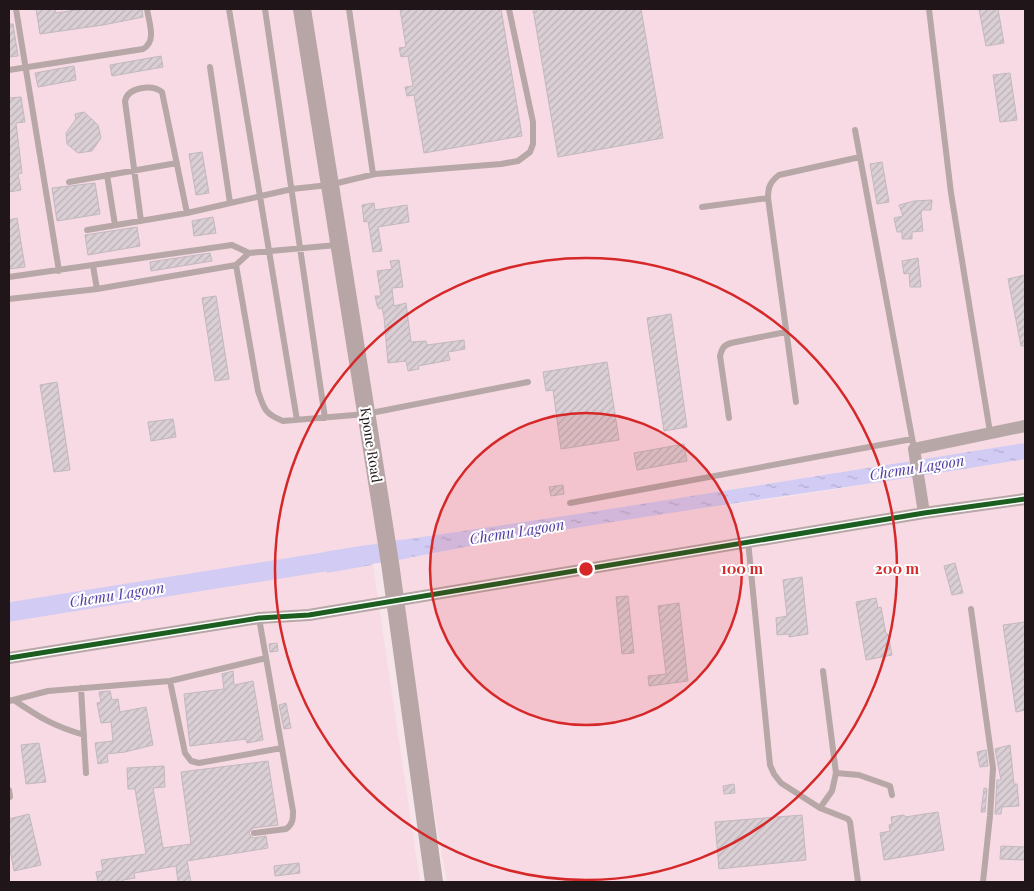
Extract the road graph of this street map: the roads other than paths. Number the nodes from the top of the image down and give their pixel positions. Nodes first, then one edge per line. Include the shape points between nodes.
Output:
1 (16, 9) edge
2 (147, 9) edge
3 (229, 9) edge
4 (265, 9) edge
5 (302, 9) edge
6 (349, 9) edge
7 (509, 9) edge
8 (929, 9) edge
9 (210, 67) dead end
10 (25, 68) junction
11 (9, 70) edge
12 (855, 130) dead end
13 (860, 158) junction
14 (177, 163) junction
15 (134, 170) junction
16 (373, 174) junction
17 (107, 175) junction
18 (69, 182) dead end
19 (329, 185) junction
20 (292, 189) junction
21 (261, 196) junction
22 (768, 198) junction
23 (230, 203) junction
24 (702, 206) dead end
25 (187, 213) junction
26 (141, 221) junction
27 (115, 225) junction
28 (87, 230) dead end
29 (339, 245) junction
30 (298, 249) junction
31 (269, 252) junction
32 (249, 253) junction
33 (236, 265) junction
34 (94, 266) junction
35 (59, 270) junction
36 (9, 277) edge
37 (97, 289) junction
38 (9, 299) edge
39 (786, 332) junction
40 (528, 382) dead end
41 (796, 402) dead end
42 (366, 414) junction
43 (325, 418) junction
44 (729, 418) dead end
45 (297, 420) junction
46 (1025, 426) edge
47 (990, 432) junction
48 (914, 450) junction
49 (1025, 499) edge
50 (570, 504) dead end
51 (924, 513) junction
52 (748, 542) junction
53 (394, 600) junction
54 (971, 609) dead end
55 (259, 618) junction
56 (9, 658) edge
57 (266, 658) junction
58 (823, 671) dead end
59 (170, 681) junction
60 (81, 688) junction
61 (11, 700) edge
62 (84, 735) junction
63 (282, 748) junction
64 (836, 773) junction
65 (86, 774) dead end
66 (9, 790) edge
67 (892, 795) dead end
68 (10, 797) dead end
69 (820, 808) junction
70 (254, 833) dead end
71 (434, 882) edge
72 (858, 882) edge
73 (983, 882) edge

1 - 10 lane
2 - 10 lane via 152,36 143,50
3 - 21 lane
4 - 20 lane
5 - 19 main road, Kpone Road
6 - 16 lane
7 - 16 lane via 533,122 534,144 530,152 518,161 501,164
8 - 47 lane via 951,193
9 - 23 lane
10 - 11 lane
10 - 35 lane
12 - 13 lane
13 - 22 lane via 779,175 768,188
13 - 48 lane
14 - 15 lane
14 - 15 lane via 162,92 153,88 131,91 125,101
14 - 25 lane
15 - 17 lane
15 - 26 lane
16 - 19 lane
17 - 18 lane
17 - 27 lane
19 - 20 lane
19 - 29 main road, Kpone Road
20 - 21 lane
20 - 30 lane
21 - 23 lane
21 - 31 lane
22 - 24 lane
22 - 39 lane
23 - 25 lane
25 - 26 lane
26 - 27 lane
27 - 28 lane
29 - 30 lane
29 - 42 main road, Kpone Road
30 - 31 lane
30 - 43 lane
31 - 32 lane
31 - 45 lane
32 - 33 lane
32 - 34 lane via 232,246
33 - 37 lane
33 - 45 lane via 263,406 272,416
34 - 35 lane
34 - 37 lane
35 - 36 lane
37 - 38 lane
39 - 41 lane
39 - 44 lane via 731,343 722,349 720,356
40 - 42 lane
42 - 43 lane
42 - 53 main road, Kpone Road
43 - 45 lane
46 - 47 street
47 - 48 street
48 - 50 lane
48 - 51 street
49 - 51 street
51 - 52 street
52 - 53 street
52 - 69 lane via 770,765 781,783
53 - 55 street via 309,615
53 - 71 main road, Kpone Road
54 - 73 lane via 993,768
55 - 56 street
55 - 57 lane
57 - 59 lane
57 - 63 lane
58 - 64 lane
59 - 60 lane
59 - 63 lane via 185,753 191,761 199,763
60 - 61 lane via 48,691
60 - 62 lane
61 - 62 lane via 59,728
62 - 65 lane
63 - 70 lane via 293,820 286,829
64 - 67 lane via 859,775 890,786
64 - 69 lane via 832,791
66 - 68 lane
69 - 72 lane via 850,822

